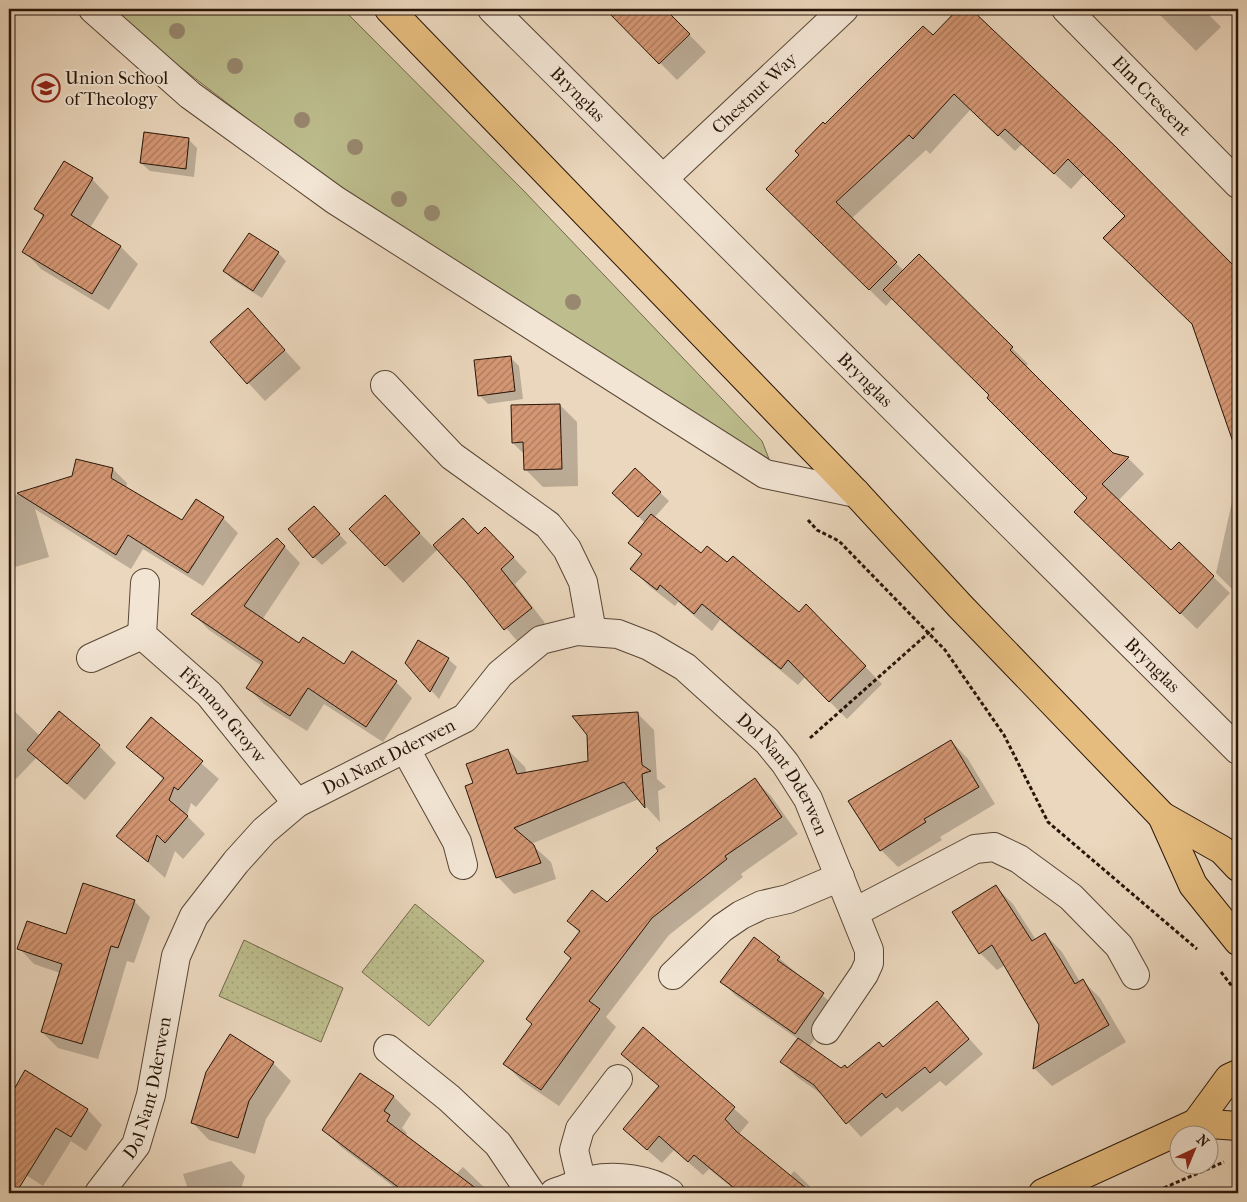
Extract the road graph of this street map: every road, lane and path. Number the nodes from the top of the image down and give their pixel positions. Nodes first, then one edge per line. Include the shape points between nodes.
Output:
1 (92, 9) edge
2 (388, 9) edge
3 (492, 9) edge
4 (844, 9) edge
5 (1066, 9) edge
6 (1236, 177) edge
7 (664, 178) junction
8 (385, 385) dead end
9 (856, 492) junction
10 (804, 516) dead end
11 (145, 583) dead end
12 (960, 606) junction
13 (592, 632) junction
14 (929, 632) junction
15 (142, 635) junction
16 (91, 658) dead end
17 (405, 748) junction
18 (1238, 750) edge
19 (785, 763) junction
20 (297, 803) junction
21 (1162, 816) junction
22 (463, 865) dead end
23 (1238, 867) edge
24 (840, 878) junction
25 (859, 923) junction
26 (1238, 941) edge
27 (1199, 951) dead end
28 (1220, 970) dead end
29 (673, 975) dead end
30 (1135, 975) dead end
31 (1238, 994) edge
32 (826, 1030) dead end
33 (388, 1050) dead end
34 (1238, 1074) edge
35 (618, 1079) dead end
36 (1196, 1123) junction
37 (1238, 1126) edge
38 (1230, 1159) dead end
39 (587, 1182) junction
40 (98, 1193) edge
41 (531, 1193) edge
42 (554, 1193) edge
43 (670, 1193) edge
44 (1043, 1193) edge
45 (1152, 1193) edge

1 - 9 street via 190,94 335,200 765,474
2 - 9 main road
3 - 7 street, Brynglas
4 - 7 street, Chestnut Way
5 - 6 street, Elm Crescent
7 - 18 street, Brynglas
8 - 13 street via 452,456 548,525 567,549 583,582
9 - 12 main road
10 - 14 path via 817,530 839,541
11 - 15 street
12 - 14 path
12 - 21 main road
13 - 17 street, Dol Nant Dderwen via 577,631 541,640 500,674 466,718
13 - 19 street, Dol Nant Dderwen via 626,637 685,667 767,741
14 - 19 path via 828,720
14 - 27 path via 1004,735 1048,822
15 - 16 street
15 - 20 street, Ffynnon Groyw via 209,694
17 - 20 street, Dol Nant Dderwen
17 - 22 street via 457,842
19 - 24 street, Dol Nant Dderwen via 808,799
20 - 40 street, Dol Nant Dderwen via 264,831 194,916 176,956 151,1095 136,1145
21 - 23 main road via 1222,850
21 - 26 main road via 1193,885
24 - 25 street, Dol Nant Dderwen
24 - 29 street via 741,915 722,928
25 - 30 street via 975,849 994,847 1019,859 1071,897 1119,946
25 - 32 street, Dol Nant Dderwen via 869,950 868,963
28 - 31 path
33 - 41 street via 449,1098 498,1144
34 - 36 main road via 1229,1078
35 - 39 street via 580,1129 574,1150
36 - 37 main road
36 - 44 main road
38 - 45 path
39 - 42 street
39 - 43 street via 628,1179 661,1187

